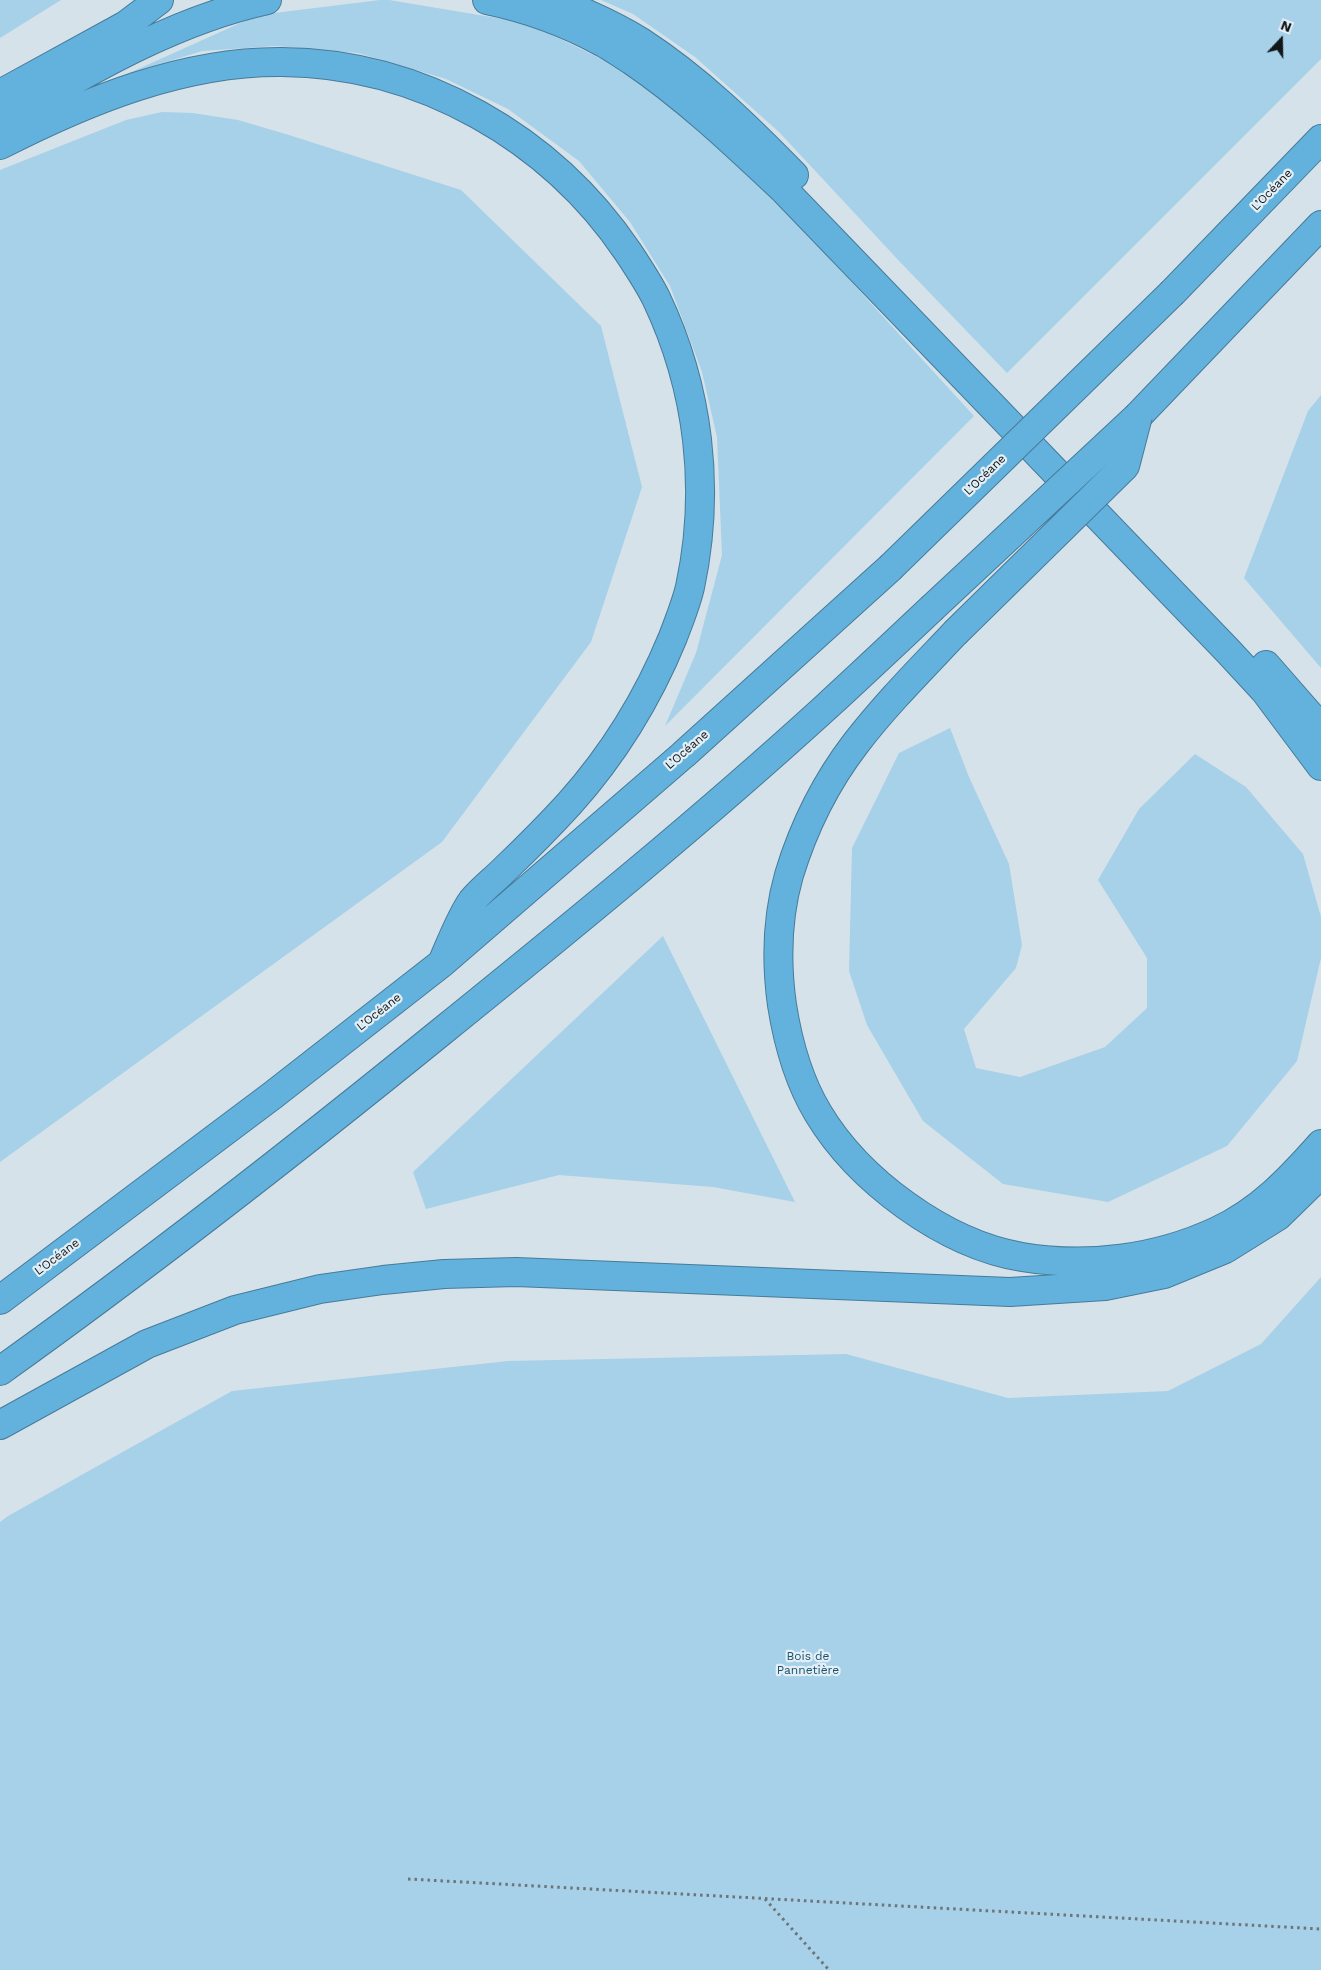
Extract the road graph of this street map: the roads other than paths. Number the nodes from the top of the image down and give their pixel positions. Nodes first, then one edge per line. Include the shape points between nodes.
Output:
1 (159, 0) edge
2 (200, 0) edge
3 (267, 0) edge
4 (487, 0) edge
5 (554, 0) edge
6 (126, 25) junction
7 (0, 94) edge
8 (0, 122) edge
9 (1321, 139) edge
10 (0, 145) edge
11 (1321, 225) edge
12 (1138, 416) junction
13 (1321, 728) edge
14 (1321, 766) edge
15 (442, 963) junction
16 (1321, 1144) edge
17 (1321, 1174) edge
18 (0, 1300) edge
19 (0, 1371) edge
20 (0, 1425) edge

1 - 6 highway
2 - 6 highway
3 - 8 highway via 213,14 186,25
4 - 14 highway via 562,24 602,42 653,75 725,134 785,191 1228,651 1265,691
5 - 13 highway via 594,16 640,42 690,78 750,130 1273,672
6 - 7 highway
9 - 15 highway, L’Océane, bridge via 1173,292 890,568 690,748
10 - 15 highway via 70,111 187,73 233,64 282,62 320,64 364,72 404,82 481,116 552,165 608,223 656,297 684,370 700,456 698,542 690,590 659,672 604,762 543,832 471,903
11 - 12 highway
12 - 16 highway, bridge via 1125,466 954,633 856,744 830,782 811,818 789,877 781,912 778,945 785,1025 795,1064 818,1112 840,1144 866,1172 896,1198 957,1236 1020,1256 1085,1261 1133,1257 1170,1249 1218,1231 1244,1216 1280,1190
12 - 19 highway, bridge via 824,710 619,886 265,1174
15 - 18 highway, L’Océane via 273,1095
17 - 20 highway via 1278,1216 1225,1249 1164,1274 1105,1286 1010,1292 516,1272 444,1274 320,1289 235,1310 146,1344

